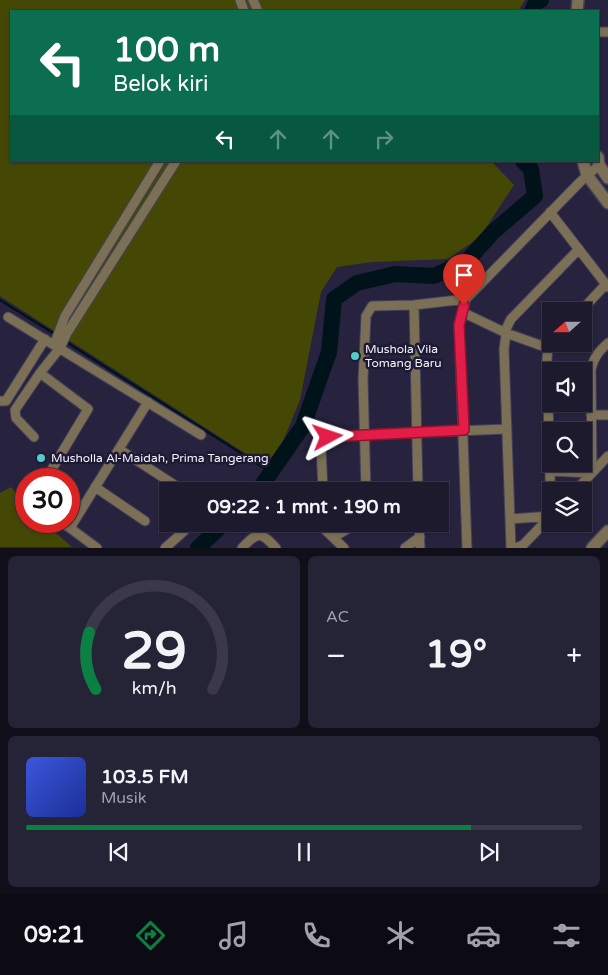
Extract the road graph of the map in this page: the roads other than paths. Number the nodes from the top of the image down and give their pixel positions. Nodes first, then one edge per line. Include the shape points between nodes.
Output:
1 (159, 162) edge
2 (175, 162) edge
3 (582, 162) edge
4 (597, 162) edge
5 (599, 162) edge
6 (587, 175) junction
7 (608, 178) edge
8 (608, 203) edge
9 (550, 212) junction
10 (579, 248) junction
11 (607, 285) edge
12 (466, 299) junction
13 (590, 302) edge
14 (414, 305) junction
15 (462, 312) junction
16 (8, 317) dead end
17 (506, 333) junction
18 (45, 339) junction
19 (608, 343) edge
20 (542, 344) edge
21 (57, 346) junction
22 (550, 352) edge
23 (40, 373) junction
24 (0, 402) edge
25 (148, 402) junction
26 (591, 415) junction
27 (608, 415) edge
28 (550, 422) edge
29 (507, 429) junction
30 (464, 430) junction
31 (416, 431) junction
32 (365, 434) junction
33 (201, 435) dead end
34 (34, 437) dead end
35 (119, 449) junction
36 (608, 456) edge
37 (53, 468) edge
38 (571, 472) edge
39 (592, 473) junction
40 (171, 482) edge
41 (323, 482) edge
42 (366, 482) edge
43 (418, 482) edge
44 (584, 482) edge
45 (96, 487) junction
46 (80, 512) edge
47 (542, 517) edge
48 (510, 519) junction
49 (145, 521) dead end
50 (542, 526) edge
51 (608, 531) edge
52 (183, 532) edge
53 (328, 532) edge
54 (343, 532) edge
55 (420, 532) edge
56 (77, 533) edge
57 (420, 537) junction
58 (334, 538) junction
59 (97, 548) edge
60 (165, 548) edge
61 (242, 548) edge
62 (276, 548) edge
63 (344, 548) edge
64 (405, 548) edge
65 (420, 548) edge
66 (468, 548) edge
67 (511, 548) edge
68 (516, 548) edge
69 (592, 548) edge

1 - 21 street via 65,316
2 - 21 street
3 - 6 street
4 - 6 street
5 - 7 street
6 - 8 street
6 - 9 street
9 - 10 street
9 - 12 street
10 - 11 street
10 - 17 street via 511,319
11 - 13 street
12 - 14 street
12 - 15 street
14 - 31 street
14 - 32 street via 372,306 366,316
15 - 17 street
15 - 30 street via 459,325
16 - 18 street
17 - 20 street
17 - 29 street
18 - 21 street
18 - 24 street via 6,400
19 - 26 street via 593,360
21 - 23 street
21 - 25 street
22 - 28 street
23 - 34 street via 15,410 16,418
23 - 37 street via 88,409
25 - 33 street
25 - 35 street
26 - 27 street
26 - 39 street
29 - 30 street
29 - 48 street
30 - 31 street
30 - 66 street
31 - 32 street
31 - 43 street
32 - 41 street via 332,436 322,443
32 - 42 street
35 - 40 street
35 - 45 street
36 - 39 street
38 - 39 street
39 - 44 street
45 - 46 street
45 - 49 street
47 - 48 street
48 - 67 street
50 - 68 street via 524,545
51 - 69 street
52 - 60 street
53 - 58 street
54 - 58 street
55 - 57 street
56 - 59 street
57 - 64 street
57 - 65 street
58 - 63 street
61 - 62 street via 257,535 265,536

